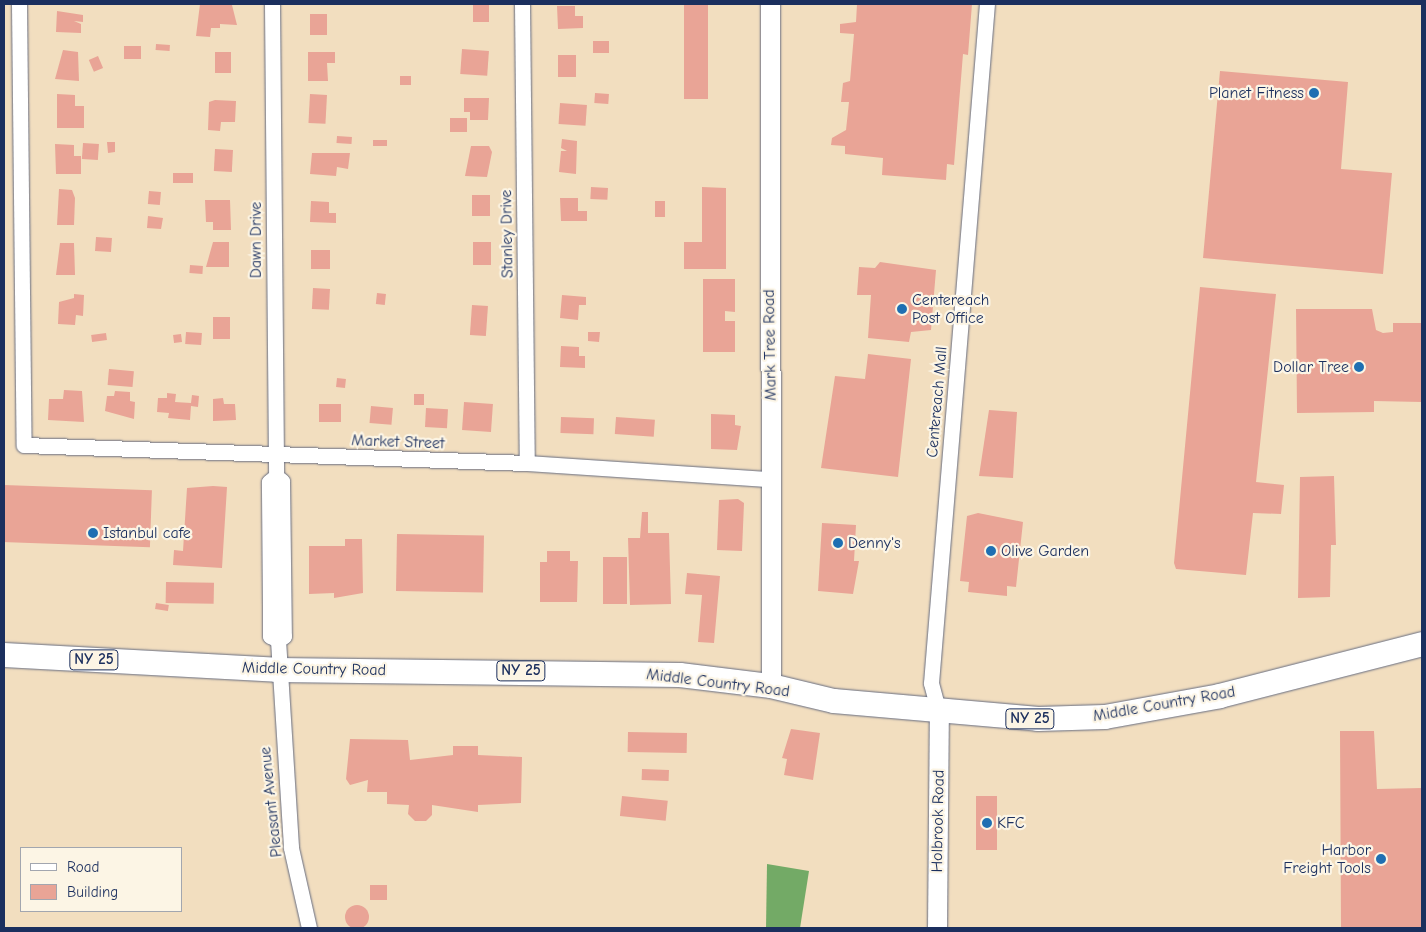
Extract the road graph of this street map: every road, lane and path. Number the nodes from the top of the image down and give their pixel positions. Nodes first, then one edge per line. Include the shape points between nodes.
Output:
1 (19, 4) edge
2 (272, 4) edge
3 (522, 4) edge
4 (770, 4) edge
5 (987, 4) edge
6 (275, 457) junction
7 (527, 463) junction
8 (770, 479) junction
9 (1422, 644) edge
10 (4, 656) edge
11 (277, 670) junction
12 (771, 686) junction
13 (940, 713) junction
14 (309, 928) edge
15 (937, 928) edge

1 - 6 street, Market Street via 24,445
2 - 6 street, Dawn Drive
3 - 7 street, Stanley Drive
4 - 8 street, Mark Tree Road
5 - 13 street, Centereach Mall via 931,682
6 - 7 street, Market Street
6 - 11 street, Dawn Drive via 276,476 269,482 270,636 278,640
7 - 8 street, Market Street
8 - 12 street, Mark Tree Road
9 - 13 main road, Middle Country Road / NY 25 via 1220,696 1105,717 1038,719
10 - 11 main road, Middle Country Road / NY 25
11 - 12 main road, Middle Country Road / NY 25 via 604,671
11 - 14 street, Pleasant Avenue via 291,848
12 - 13 main road, Middle Country Road / NY 25 via 834,701
13 - 15 street, Holbrook Road

